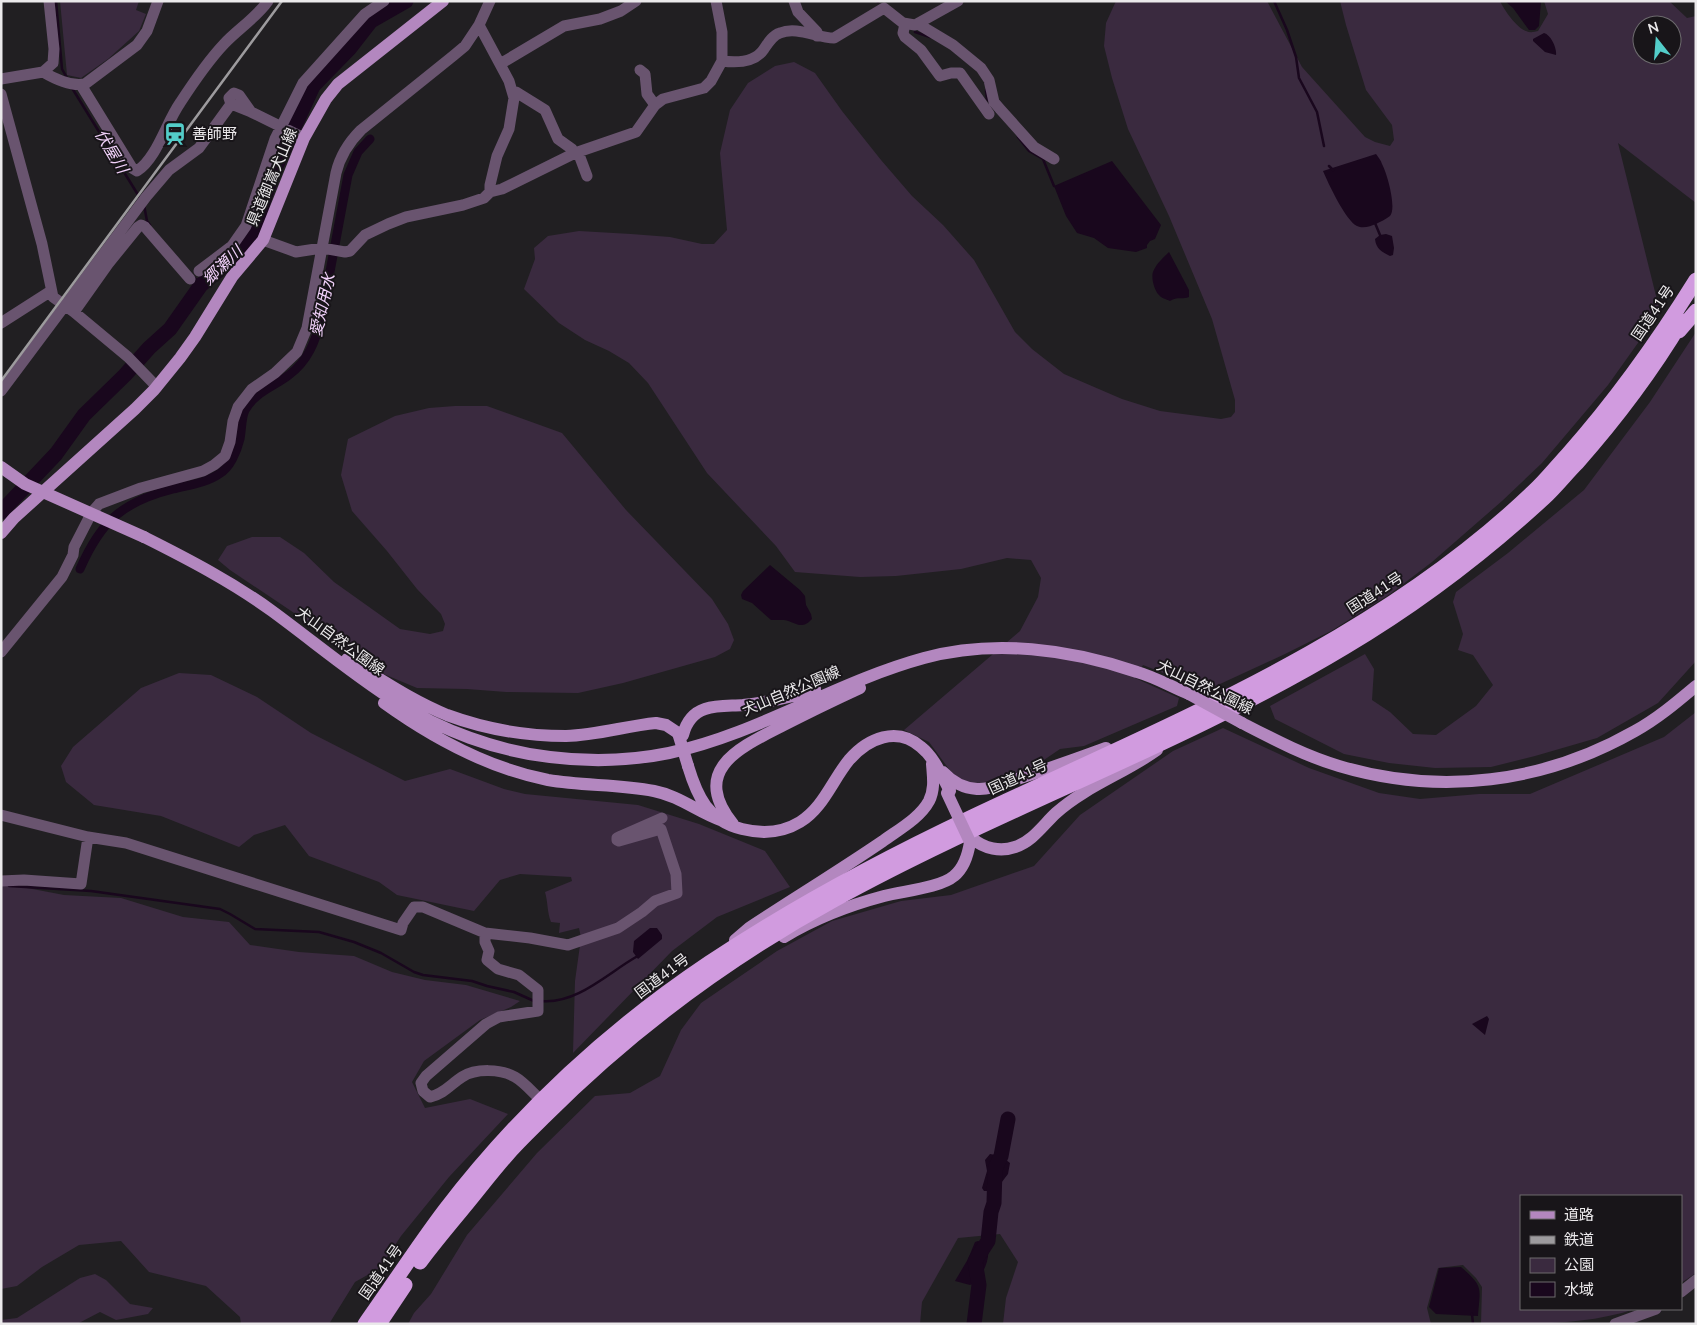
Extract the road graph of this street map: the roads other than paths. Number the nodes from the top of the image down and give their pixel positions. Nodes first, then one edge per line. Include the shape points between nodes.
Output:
1 (158, 1) edge
2 (268, 1) edge
3 (384, 1) edge
4 (443, 1) edge
5 (490, 1) edge
6 (636, 1) edge
7 (716, 1) edge
8 (794, 1) edge
9 (958, 1) edge
10 (433, 5) edge
11 (882, 5) edge
12 (50, 7) edge
13 (905, 24) junction
14 (918, 24) junction
15 (479, 25) junction
16 (817, 36) junction
17 (722, 62) junction
18 (500, 64) junction
19 (640, 70) dead end
20 (44, 72) junction
21 (1, 79) edge
22 (81, 85) junction
23 (513, 92) junction
24 (1, 94) edge
25 (654, 105) junction
26 (989, 114) dead end
27 (280, 125) junction
28 (302, 136) junction
29 (576, 152) junction
30 (1054, 159) dead end
31 (587, 176) dead end
32 (490, 192) junction
33 (263, 240) junction
34 (322, 248) junction
35 (199, 270) dead end
36 (190, 279) dead end
37 (1696, 280) edge
38 (50, 291) junction
39 (1696, 298) edge
40 (70, 309) junction
41 (1696, 311) edge
42 (1, 323) edge
43 (1668, 343) junction
44 (157, 386) junction
45 (1, 391) edge
46 (1, 468) edge
47 (1, 533) edge
48 (296, 630) junction
49 (313, 643) junction
50 (1, 652) edge
51 (925, 658) junction
52 (1696, 686) edge
53 (1160, 730) junction
54 (680, 734) junction
55 (1178, 735) junction
56 (932, 759) junction
57 (1, 815) edge
58 (662, 818) dead end
59 (723, 821) junction
60 (737, 828) junction
61 (88, 837) junction
62 (971, 840) junction
63 (1, 881) edge
64 (485, 933) junction
65 (713, 967) junction
66 (541, 1100) junction
67 (1696, 1280) edge
68 (1682, 1291) edge
69 (1653, 1310) edge
70 (366, 1324) edge
71 (379, 1324) edge
72 (1615, 1324) edge

1 - 22 street via 147,31 137,45
2 - 22 street via 224,44 196,80 178,105 156,148 137,171 132,168
3 - 27 street via 358,21 304,83
4 - 10 main road, 県道御嵩犬山線
5 - 15 street
6 - 18 street via 607,16 564,26
7 - 17 street via 722,32
8 - 16 street via 798,12 818,32
9 - 14 street
10 - 28 main road, 県道御嵩犬山線 via 338,84
11 - 13 street
11 - 16 street via 834,38
12 - 20 street via 53,63
13 - 14 street
13 - 26 street via 905,37 921,50 940,76 960,73
14 - 30 street via 953,45 981,68 989,80 994,102 1034,147
15 - 18 street
15 - 34 street via 465,46 361,130 348,145 338,164
16 - 17 street via 791,30 780,32 754,59
17 - 25 street via 704,88 673,95
18 - 23 street
19 - 25 street via 645,74 647,94
20 - 21 street
20 - 22 street via 62,82
23 - 29 street via 545,110 558,139
23 - 32 street via 510,129 497,156
24 - 38 street via 42,244
25 - 29 street via 636,132
27 - 28 street
27 - 35 street via 246,226 232,246
27 - 40 street via 231,104 200,148 169,170 142,202
28 - 33 main road, 県道御嵩犬山線
29 - 31 street
29 - 32 street
32 - 34 street via 484,198 463,205 388,224 365,235 350,251
33 - 34 street via 296,252
33 - 44 main road, 県道御嵩犬山線 via 232,277 195,337
34 - 50 street via 304,340 276,374 252,389 241,402 225,456 203,471 141,488 100,504 92,512 62,577
36 - 40 street via 141,225
37 - 53 highway, 国道41号 via 1667,326 1592,428 1534,491 1459,556 1402,598 1336,639
38 - 40 street via 52,297
38 - 42 street
39 - 43 highway, 国道41号
40 - 44 street
40 - 45 street
41 - 43 highway
43 - 55 highway, 国道41号 via 1603,434 1547,496 1467,564 1344,648
44 - 47 main road, 県道御嵩犬山線
46 - 48 main road, 犬山自然公園線, bridge via 25,484 198,564
48 - 49 main road, 犬山自然公園線
48 - 59 main road via 320,656 403,717 475,757 548,780 655,791
49 - 51 main road, 犬山自然公園線 via 396,702 429,720 512,750 583,760 615,760 670,753 750,727 851,683
49 - 54 main road via 340,654 430,707 478,725 504,731 566,736 656,723
51 - 52 main road, 犬山自然公園線, bridge via 978,649 1026,649 1081,656 1139,672 1305,754 1345,768 1431,782 1469,782 1532,773 1595,752 1637,731
51 - 54 main road via 869,669 786,699 704,709
51 - 60 main road via 797,718 740,748 730,757 722,767 716,788 720,806
53 - 56 main road via 990,788 961,786
53 - 65 highway, 国道41号 via 970,818 849,879 780,918
54 - 59 main road, bridge via 698,796
55 - 62 main road via 1141,762 1072,800 1024,843 1002,850
55 - 65 highway, 国道41号 via 911,860
56 - 60 main road via 908,738 891,735 876,739 863,746 849,761 820,805 802,821 765,833
56 - 62 main road, bridge
56 - 65 main road via 933,789 929,802 920,812 863,855 749,928
57 - 61 street
58 - 64 street via 617,840 661,829 676,874 677,893 654,901 618,928 568,945
59 - 60 main road
61 - 63 street via 81,884
61 - 64 street via 126,843 401,930 414,907 423,907
62 - 65 main road via 962,868 942,883 882,896 836,912 795,930 768,947
64 - 66 street via 490,951 487,960 498,969 519,975 538,990 538,1011 499,1017 486,1024 426,1076 421,1083 422,1091 430,1097 469,1073 502,1072 515,1077
65 - 66 highway, 国道41号 via 681,983 608,1040
65 - 71 highway, 国道41号 via 590,1072 506,1155 424,1257
66 - 70 highway, 国道41号 via 445,1210
67 - 68 street
69 - 72 street

